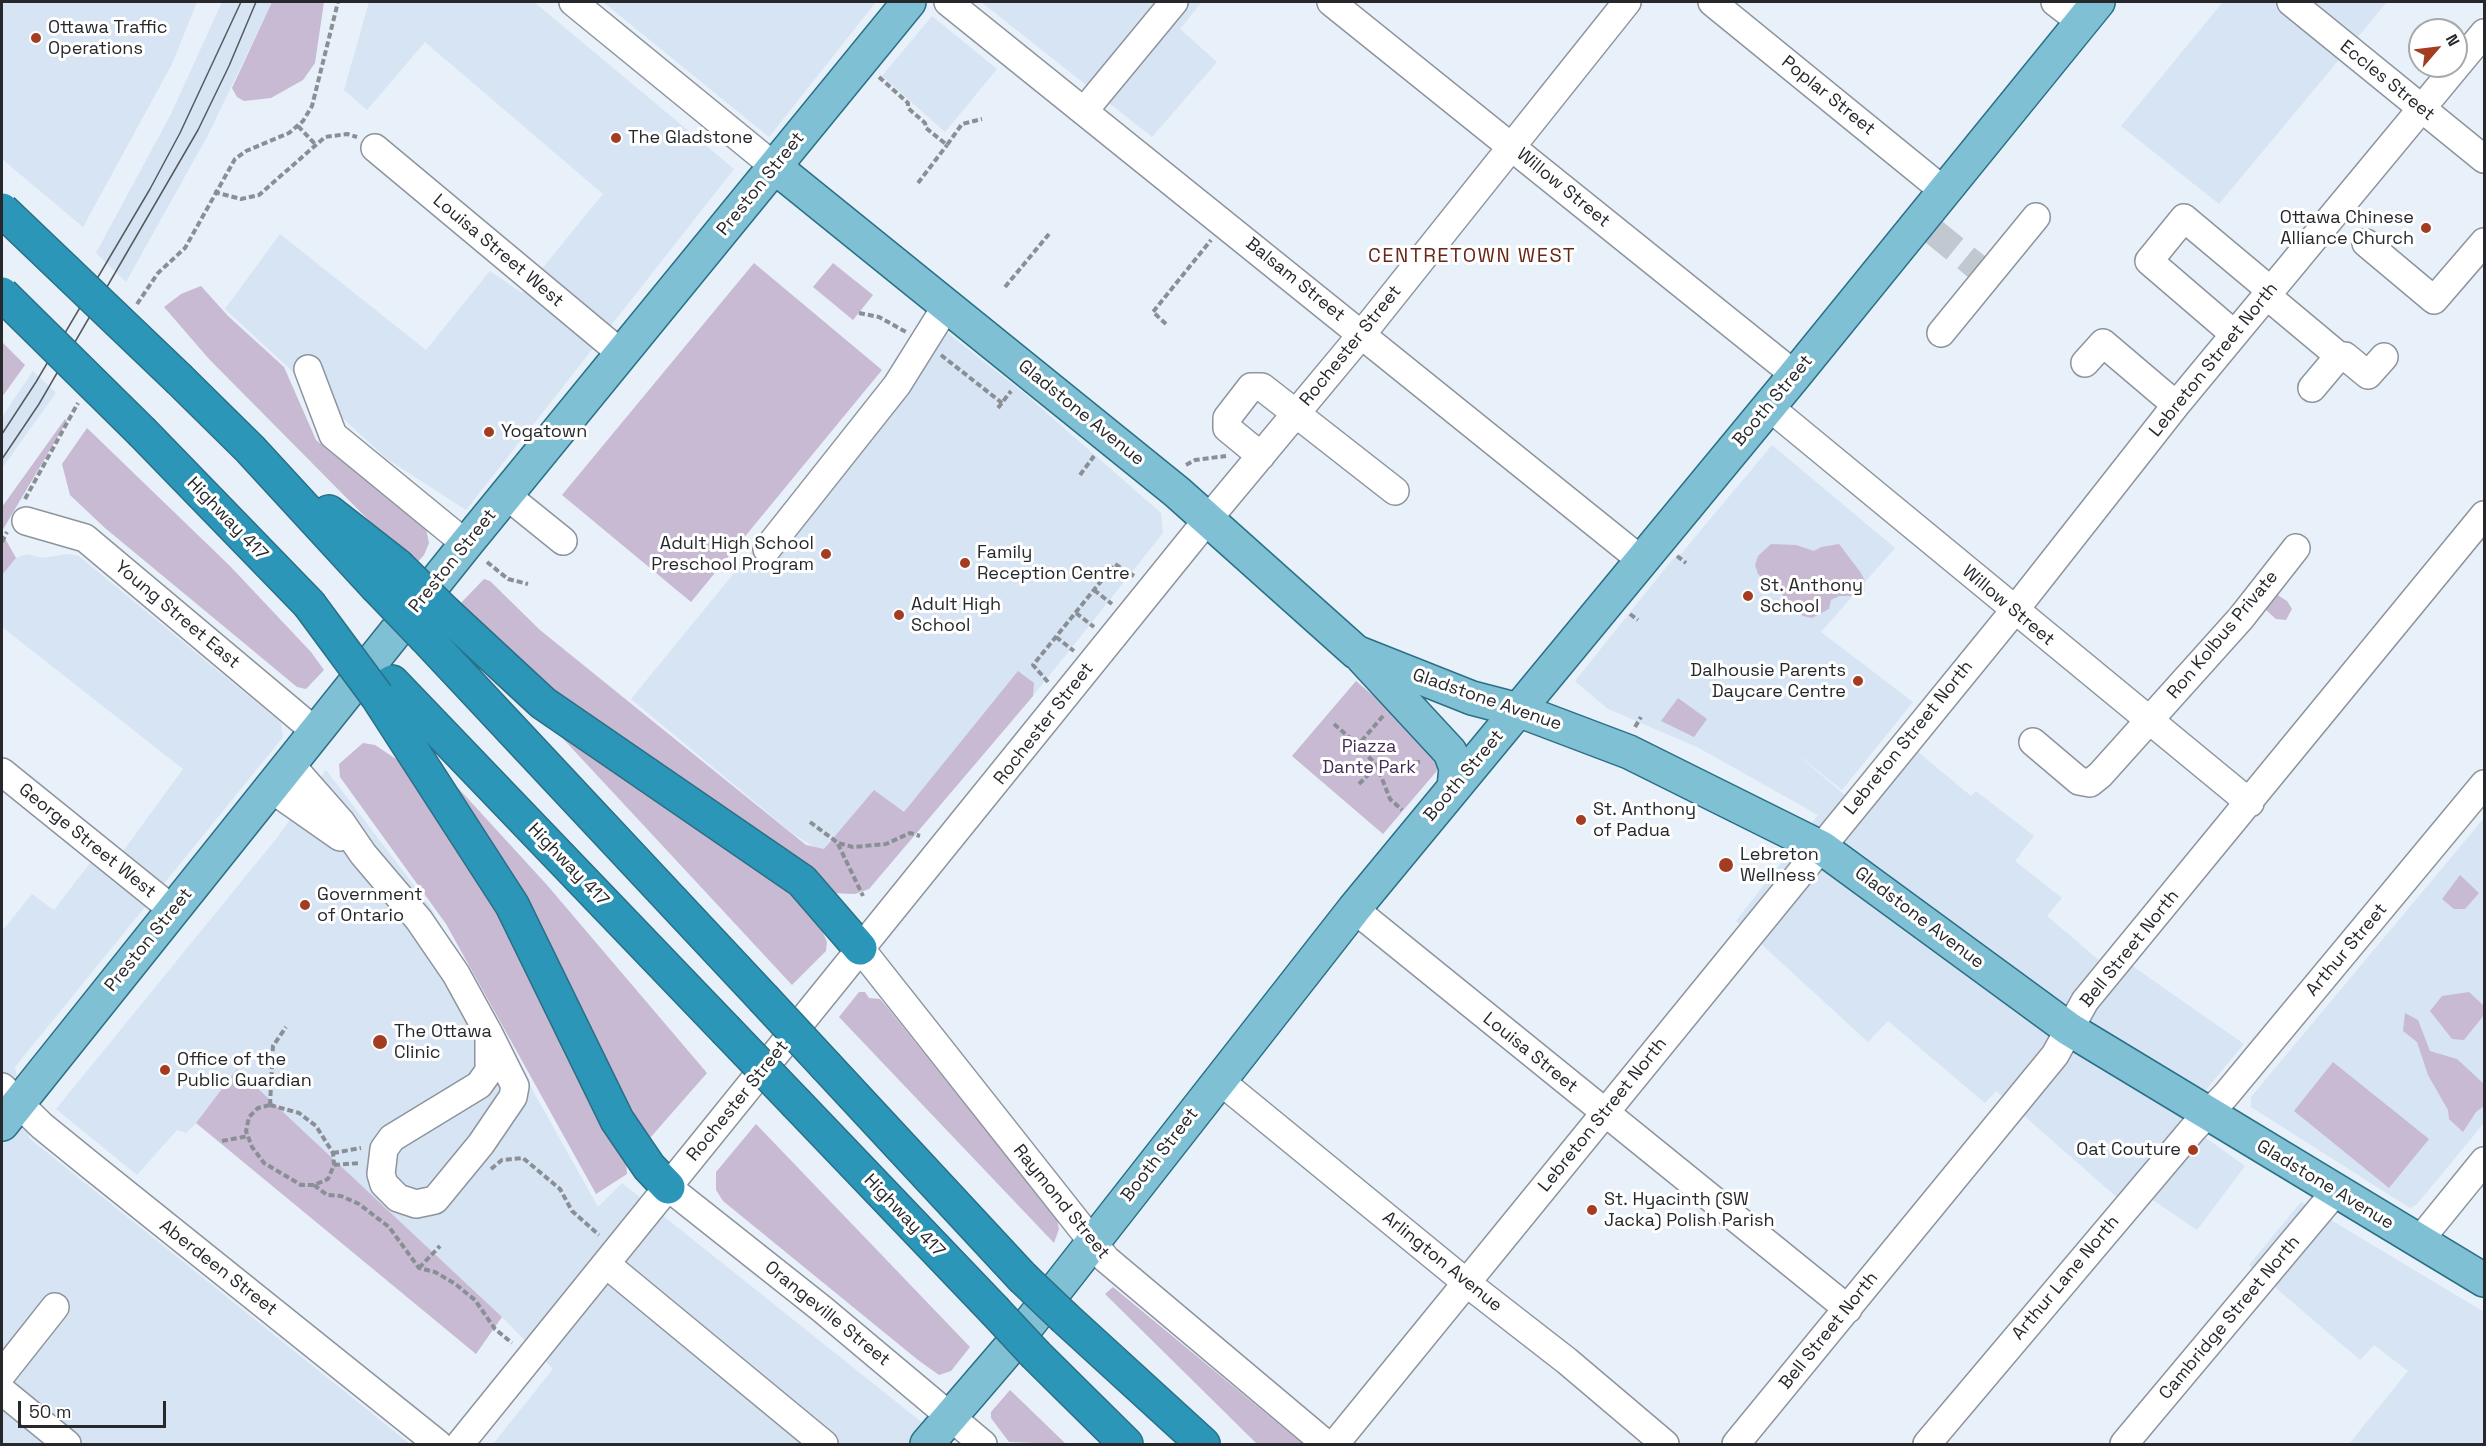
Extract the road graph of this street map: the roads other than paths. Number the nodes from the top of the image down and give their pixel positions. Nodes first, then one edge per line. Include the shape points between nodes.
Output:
1 (573, 2) edge
2 (909, 2) edge
3 (948, 2) edge
4 (1174, 2) edge
5 (1331, 2) edge
6 (1627, 2) edge
7 (1712, 2) edge
8 (2055, 2) edge
9 (2291, 2) edge
10 (2089, 12) edge
11 (2484, 33) edge
12 (2422, 110) junction
13 (1084, 111) junction
14 (1511, 145) junction
15 (375, 148) road end
16 (2484, 159) edge
17 (775, 167) junction
18 (1944, 191) junction
19 (2, 210) edge
20 (2036, 217) dead end
21 (2484, 242) edge
22 (2366, 243) dead end
23 (2268, 293) junction
24 (2, 294) edge
25 (947, 305) junction
26 (1941, 333) dead end
27 (1362, 334) junction
28 (2234, 334) junction
29 (622, 354) junction
30 (2339, 356) junction
31 (2384, 357) dead end
32 (2085, 363) dead end
33 (308, 369) dead end
34 (1795, 375) junction
35 (2312, 388) dead end
36 (2176, 405) junction
37 (1768, 406) junction
38 (1296, 413) junction
39 (1261, 456) junction
40 (1395, 491) dead end
41 (506, 495) junction
42 (1208, 519) junction
43 (26, 521) dead end
44 (2481, 525) edge
45 (563, 541) dead end
46 (2296, 548) dead end
47 (767, 549) dead end
48 (476, 553) junction
49 (1641, 560) junction
50 (2014, 611) junction
51 (436, 626) junction
52 (1356, 652) junction
53 (384, 689) junction
54 (1518, 710) junction
55 (2149, 721) junction
56 (316, 732) junction
57 (2033, 742) dead end
58 (2, 772) edge
59 (280, 776) junction
60 (2484, 784) edge
61 (1454, 788) junction
62 (2250, 803) junction
63 (1822, 848) junction
64 (1354, 909) junction
65 (173, 910) junction
66 (860, 948) junction
67 (2069, 1029) junction
68 (489, 1034) junction
69 (1219, 1080) junction
70 (7, 1105) edge
71 (1604, 1113) junction
72 (2207, 1114) junction
73 (2484, 1161) edge
74 (668, 1187) junction
75 (2336, 1191) junction
76 (2419, 1241) junction
77 (1092, 1242) junction
78 (606, 1264) junction
79 (2484, 1280) edge
80 (1468, 1284) junction
81 (55, 1307) dead end
82 (1848, 1309) junction
83 (2, 1374) edge
84 (2, 1391) edge
85 (951, 1416) junction
86 (67, 1444) edge
87 (438, 1444) edge
88 (460, 1444) edge
89 (824, 1444) edge
90 (927, 1444) edge
91 (983, 1444) edge
92 (1126, 1444) edge
93 (1203, 1444) edge
94 (1326, 1444) edge
95 (1335, 1444) edge
96 (1665, 1444) edge
97 (1736, 1444) edge
98 (1927, 1444) edge
99 (2124, 1444) edge

1 - 17 street, Gladstone Avenue
2 - 17 main road, Preston Street
3 - 13 street, Balsam Street
4 - 13 street
5 - 14 street, Willow Street
6 - 14 street, Rochester Street
7 - 18 street, Poplar Street
8 - 10 street
9 - 12 street, Eccles Street
10 - 18 main road, Booth Street
11 - 12 street, Lebreton Street North
12 - 16 street, Eccles Street
12 - 23 street, Lebreton Street North
13 - 27 street, Balsam Street
14 - 27 street, Rochester Street
14 - 34 street, Willow Street
15 - 29 street, Louisa Street West
17 - 25 main road, Gladstone Avenue
17 - 29 main road, Preston Street
18 - 34 main road, Booth Street
19 - 51 highway, bridge
20 - 26 street
21 - 22 street via 2434,300
23 - 28 street, Lebreton Street North
23 - 28 street via 2184,219 2149,261
23 - 30 street
24 - 53 highway, Highway 417, bridge via 309,604
25 - 42 main road, Gladstone Avenue
25 - 47 street via 897,385
27 - 38 street, Rochester Street
27 - 49 street, Balsam Street
28 - 36 street, Lebreton Street North
29 - 41 main road, Preston Street
30 - 31 street via 2345,356 2368,375
30 - 35 street
32 - 36 street via 2103,343
33 - 48 street via 333,435
34 - 37 main road, Booth Street
36 - 50 street, Lebreton Street North
37 - 49 main road, Booth Street
37 - 50 street, Willow Street
38 - 39 street, Rochester Street
38 - 39 street via 1262,387 1251,387 1227,418 1227,428
38 - 40 street
39 - 42 street, Rochester Street
41 - 45 street
41 - 48 main road, Preston Street
42 - 52 main road, Gladstone Avenue
42 - 66 street, Rochester Street
43 - 56 street, Young Street East via 85,538
44 - 62 street, Bell Street North
46 - 55 street, Ron Kolbus Private via 2241,618
48 - 56 main road, Preston Street
49 - 54 main road, Booth Street
50 - 55 street, Willow Street
50 - 63 street, Lebreton Street North
51 - 66 highway via 802,881
51 - 93 highway, bridge via 763,998 1022,1277
52 - 54 main road, Gladstone Avenue via 1472,698
52 - 61 main road via 1450,752 1456,768
53 - 74 highway via 512,905 617,1120 649,1167
53 - 92 highway, Highway 417, bridge via 725,1029
54 - 61 main road, Booth Street
54 - 63 main road, Gladstone Avenue via 1629,752
55 - 57 street, Ron Kolbus Private via 2090,783 2079,781
55 - 62 street, Willow Street
56 - 59 main road, Preston Street
58 - 65 street, George Street West
59 - 65 main road, Preston Street
59 - 68 street via 363,854 419,920 456,974
60 - 72 street, Arthur Street
61 - 64 main road, Booth Street
62 - 67 street, Bell Street North via 2085,1001
63 - 67 main road, Gladstone Avenue
63 - 71 street, Lebreton Street North
64 - 69 main road, Booth Street
64 - 71 street, Louisa Street
65 - 70 main road, Preston Street
66 - 74 street, Rochester Street
66 - 77 street, Raymond Street
67 - 72 main road, Gladstone Avenue
67 - 82 street, Bell Street North via 2055,1055
68 - 68 street via 515,1091 473,1155 435,1200 416,1204 398,1198 384,1184 380,1165 384,1149 392,1138 479,1085 489,1071
69 - 77 main road, Booth Street
69 - 80 street, Arlington Avenue
70 - 87 street, Aberdeen Street via 42,1126
71 - 80 street, Lebreton Street North
71 - 82 street, Louisa Street
72 - 75 main road, Gladstone Avenue
72 - 98 street, Arthur Lane North
73 - 76 street
74 - 78 street, Rochester Street
74 - 85 street, Orangeville Street
75 - 76 main road, Gladstone Avenue
75 - 99 street, Cambridge Street North
76 - 79 main road, Gladstone Avenue
77 - 85 main road, Booth Street
77 - 94 street, Raymond Street via 1106,1259
78 - 88 street, Rochester Street
78 - 89 street
80 - 95 street, Lebreton Street North
80 - 96 street, Arlington Avenue
81 - 83 street
82 - 97 street, Bell Street North
84 - 86 street
85 - 90 main road, Booth Street
85 - 91 street, Orangeville Street

